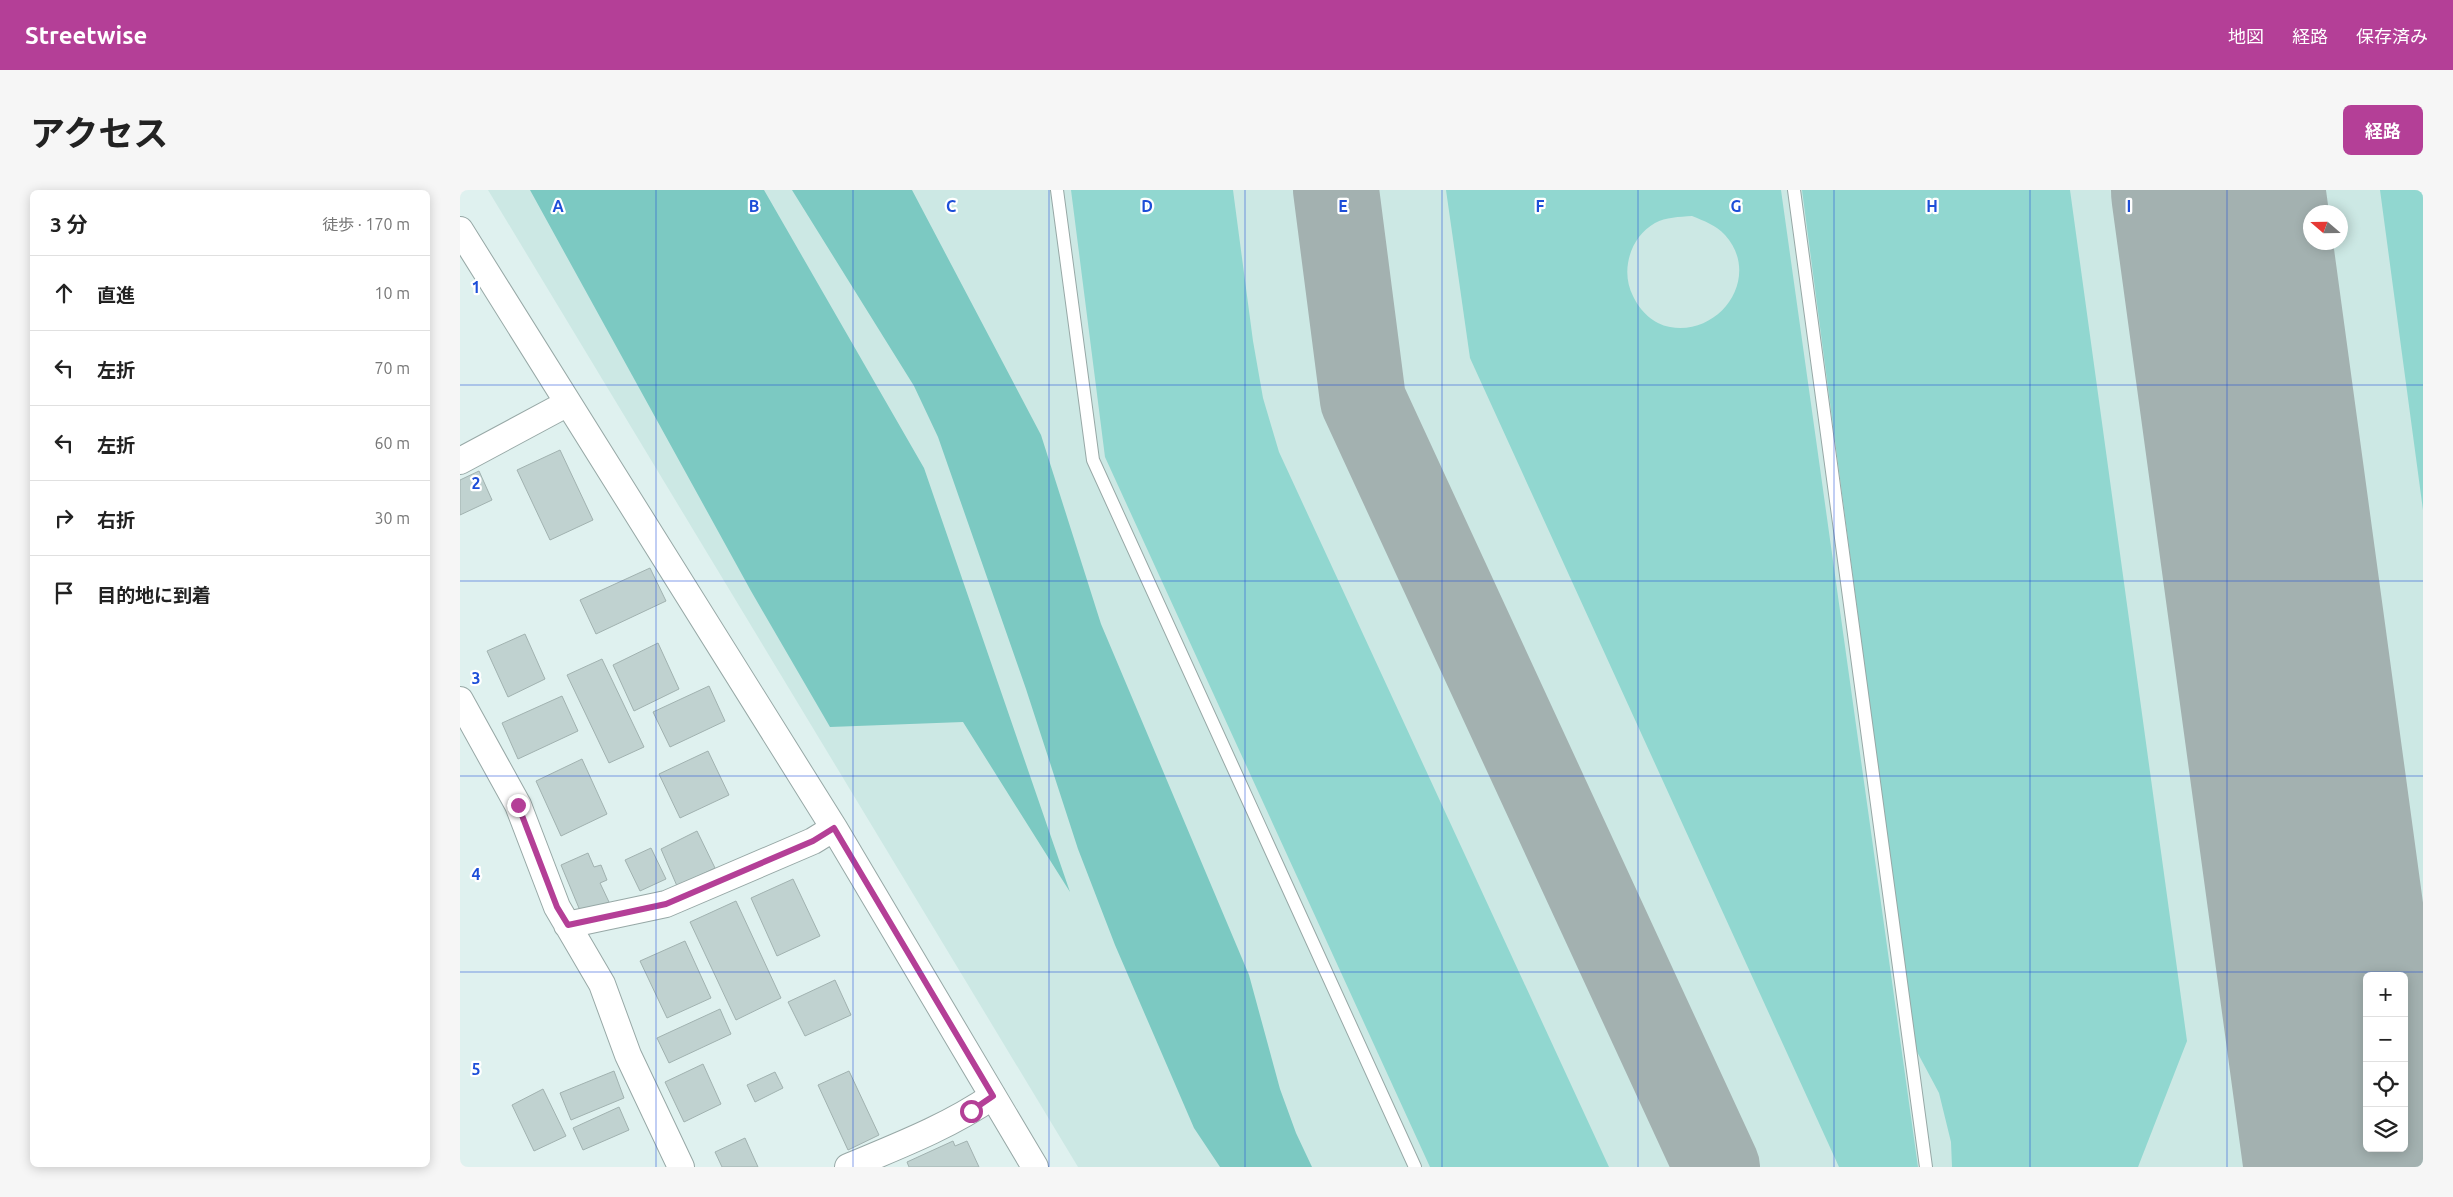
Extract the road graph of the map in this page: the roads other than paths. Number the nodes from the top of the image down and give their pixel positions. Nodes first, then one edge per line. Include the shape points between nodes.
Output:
1 (1057, 190) edge
2 (1794, 190) edge
3 (460, 230) edge
4 (568, 403) junction
5 (460, 461) edge
6 (460, 700) edge
7 (469, 740) edge
8 (834, 828) junction
9 (568, 925) junction
10 (993, 1096) junction
11 (681, 1167) edge
12 (848, 1167) edge
13 (1035, 1167) edge
14 (1415, 1167) edge
15 (1926, 1167) edge

1 - 14 lane via 1093,460
2 - 15 lane
3 - 4 street
4 - 5 street
4 - 8 street
6 - 7 street
7 - 9 street via 518,805 557,907
8 - 9 street via 813,841 666,904
8 - 10 street
9 - 11 street via 602,984 628,1055
10 - 12 street via 936,1129
10 - 13 street

